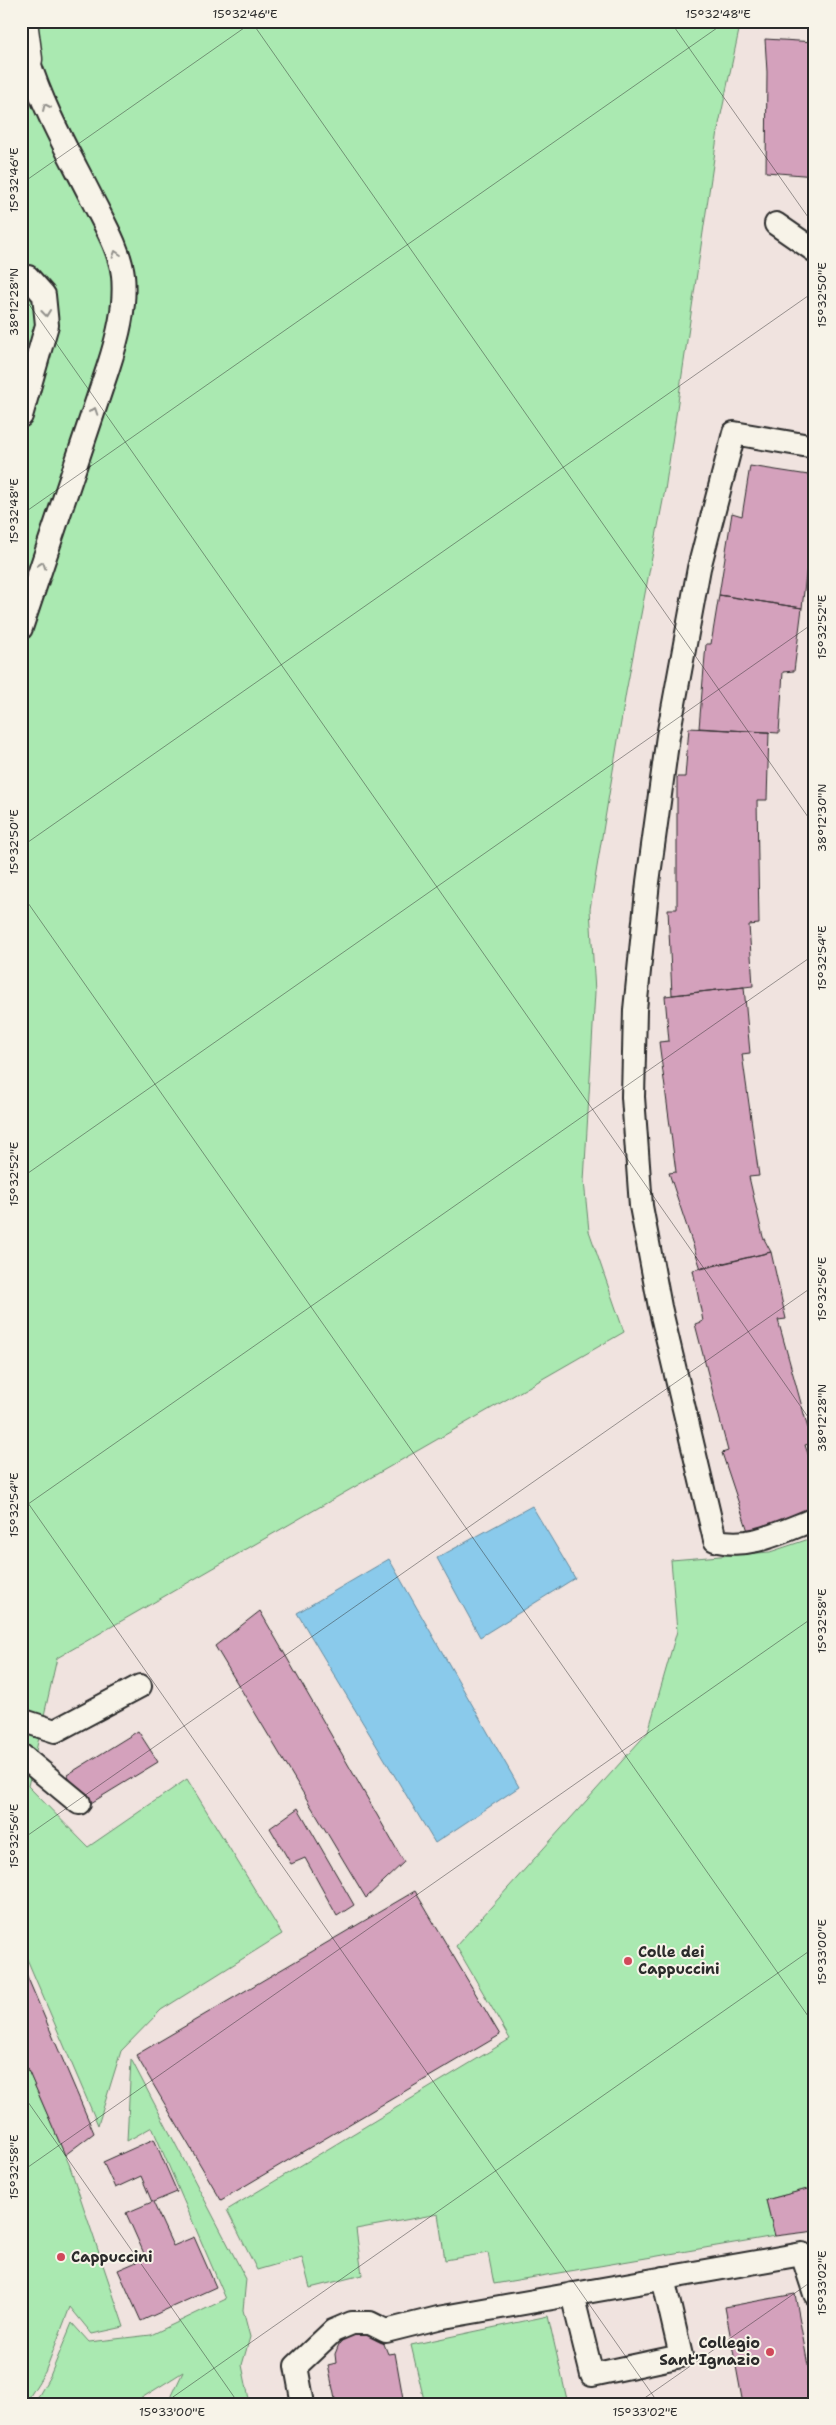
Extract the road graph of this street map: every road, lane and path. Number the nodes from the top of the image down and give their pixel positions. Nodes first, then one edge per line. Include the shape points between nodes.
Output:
1 (23, 21) edge
2 (28, 59) joint
3 (776, 224) dead end
4 (815, 251) edge
5 (21, 278) edge
6 (21, 416) edge
7 (815, 446) edge
8 (21, 628) edge
9 (815, 1519) edge
10 (140, 1686) dead end
11 (21, 1720) edge
12 (21, 1755) edge
13 (79, 1803) dead end
14 (663, 2278) junction
15 (572, 2294) junction
16 (815, 2294) edge
17 (303, 2404) edge

1 - 2 highway
8 -> 2 lane via 112,358 124,302 122,272 113,242 54,124
3 - 4 lane
5 -> 6 lane via 28,277 44,295 47,325
7 - 9 lane via 734,433 699,568 668,736 635,1010 633,1097 641,1206 660,1307 715,1540 748,1543
10 - 11 lane via 54,1731
12 - 13 lane
14 - 15 lane
14 - 15 lane via 681,2356 592,2375
14 - 16 lane via 802,2254
15 - 17 lane via 438,2318 386,2331 361,2322 342,2327 333,2331 296,2366

